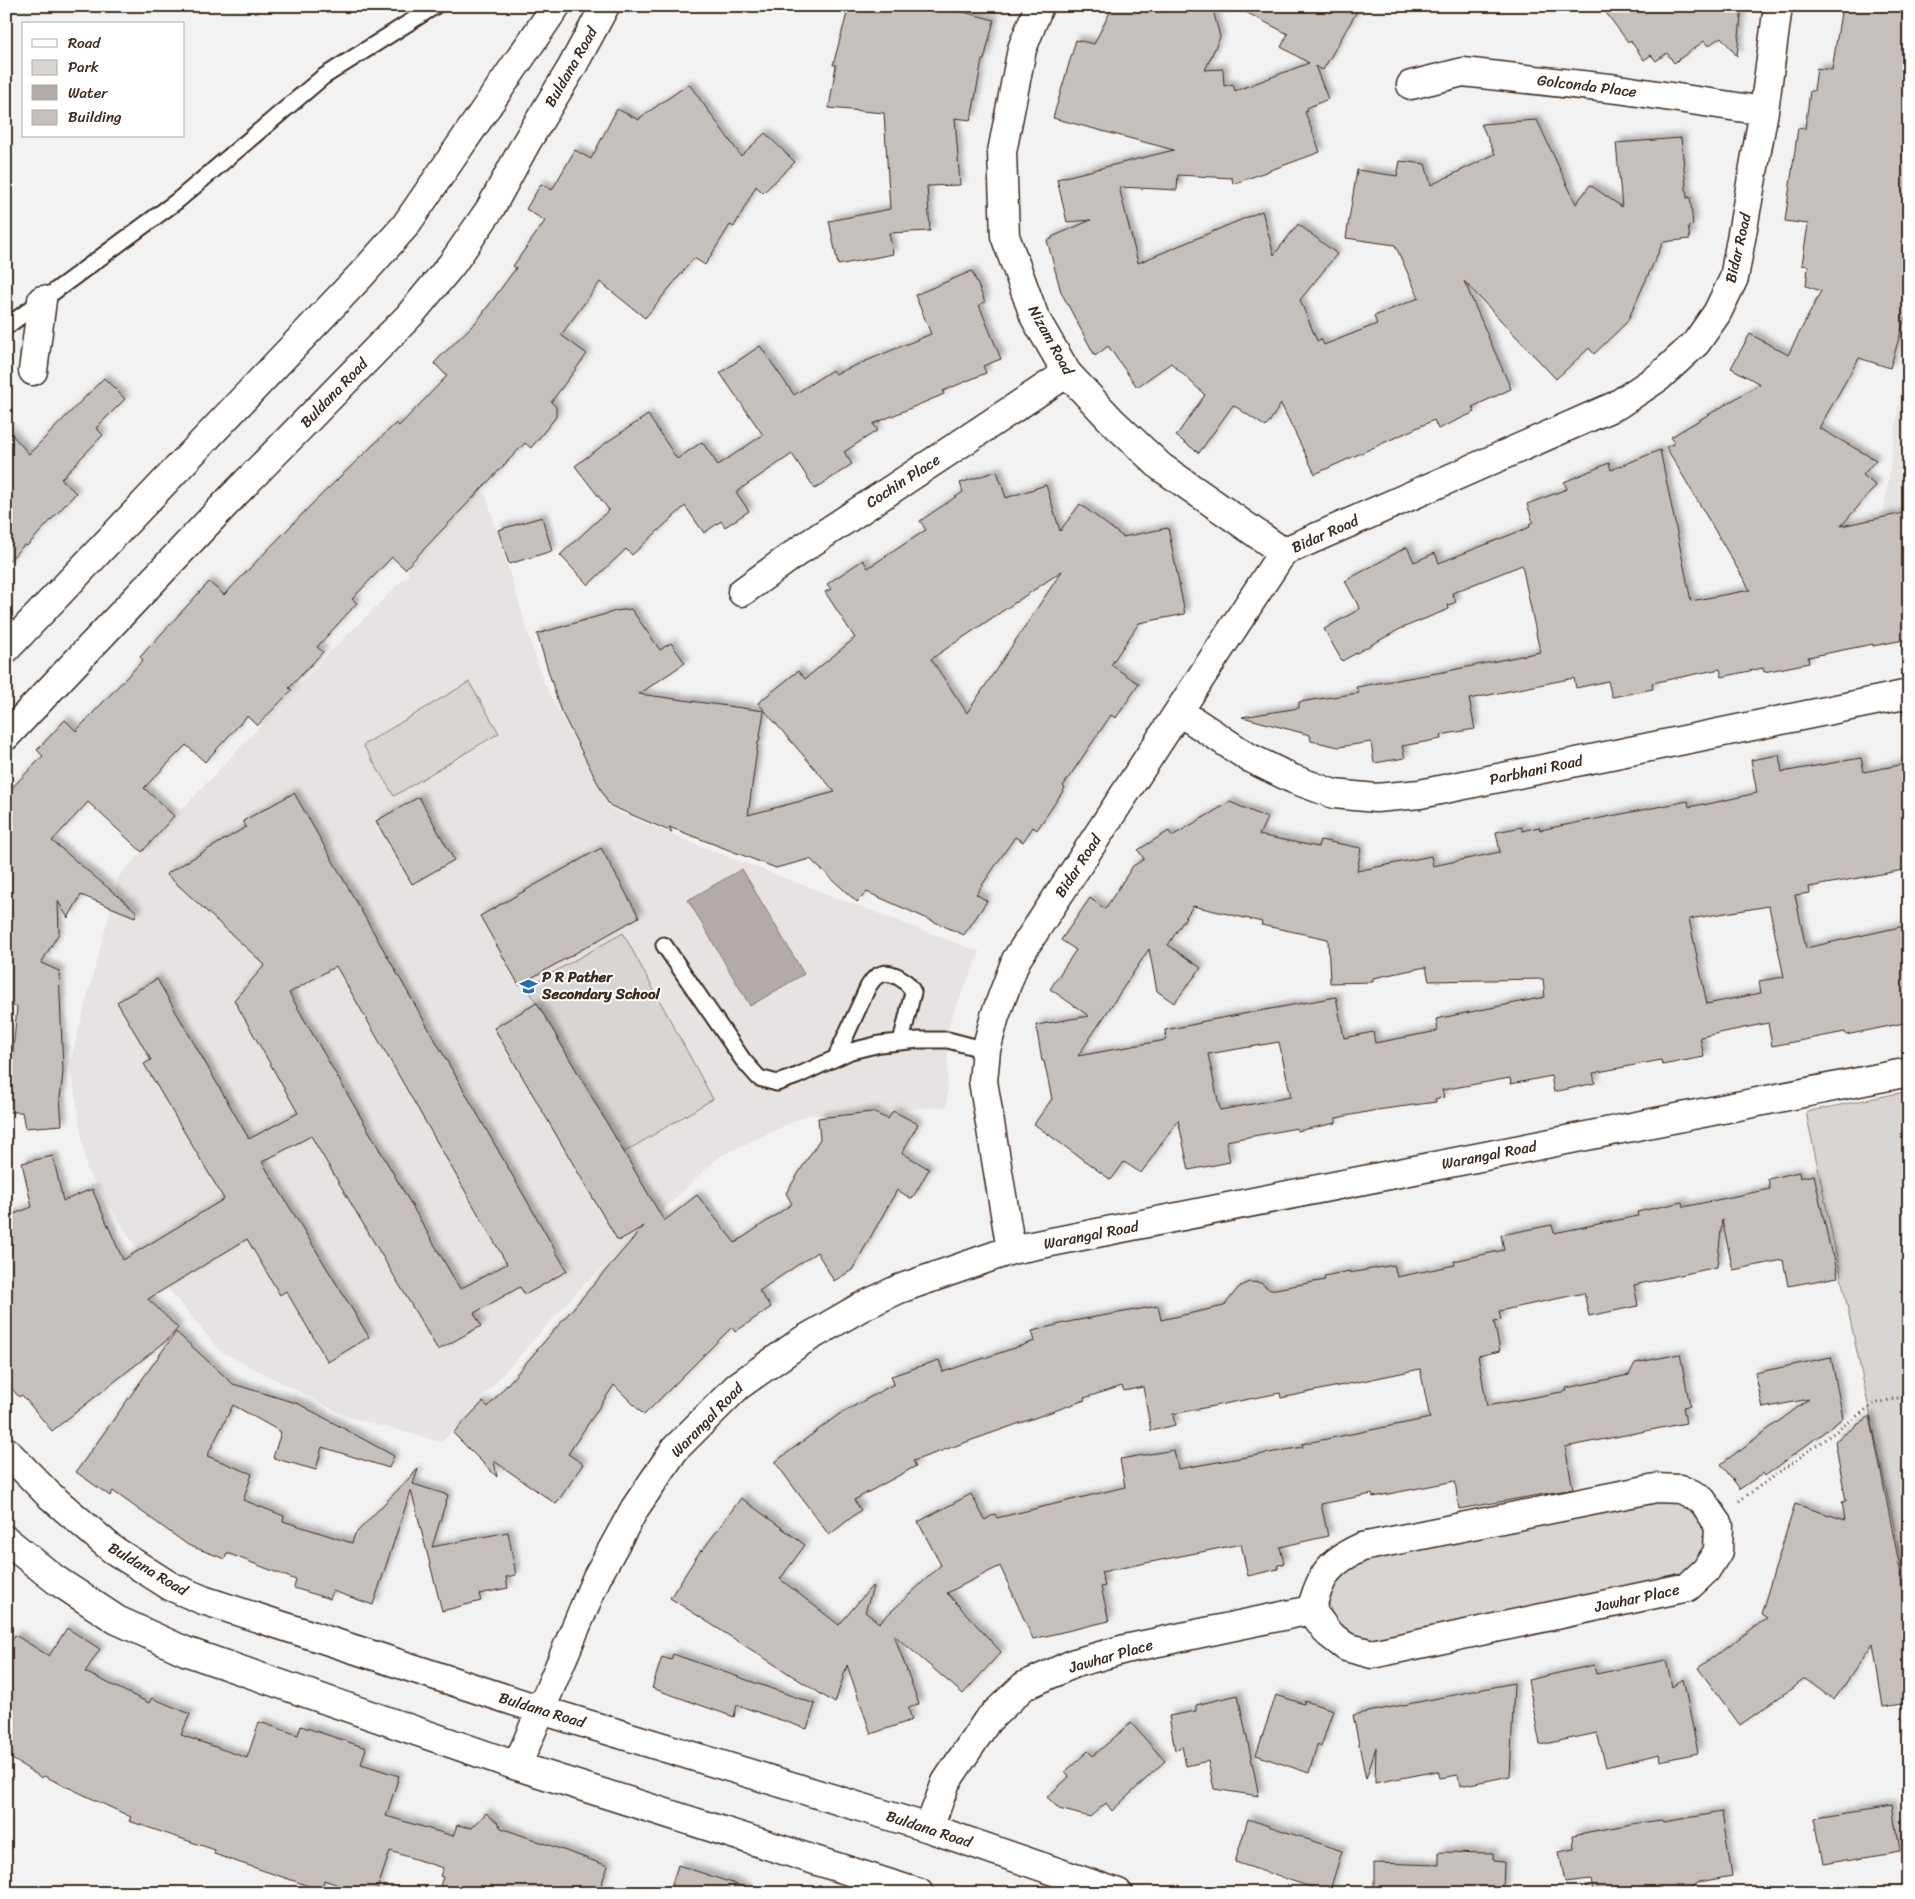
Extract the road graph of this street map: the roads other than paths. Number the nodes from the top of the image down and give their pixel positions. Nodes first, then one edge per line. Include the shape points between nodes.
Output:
1 (435, 6) edge
2 (556, 6) edge
3 (605, 6) edge
4 (1039, 6) edge
5 (1778, 6) edge
6 (1411, 85) dead end
7 (1764, 111) junction
8 (42, 300) junction
9 (6, 326) edge
10 (33, 371) dead end
11 (1067, 373) junction
12 (1284, 552) junction
13 (742, 592) dead end
14 (6, 649) edge
15 (1909, 694) edge
16 (1180, 712) junction
17 (6, 736) edge
18 (664, 945) dead end
19 (901, 1042) junction
20 (986, 1050) junction
21 (836, 1057) junction
22 (1909, 1072) edge
23 (1011, 1250) junction
24 (6, 1451) edge
25 (6, 1540) edge
26 (1311, 1610) junction
27 (541, 1710) junction
28 (517, 1766) junction
29 (929, 1828) junction
30 (919, 1893) edge
31 (1118, 1893) edge

1 - 8 lane via 323,77 177,202
2 - 14 street via 405,226
3 - 17 street, Buldana Road via 490,209 452,264 409,316
4 - 11 street, Nizam Road via 1022,49 1002,152 1005,236 1035,318
5 - 7 street, Bidar Road
6 - 7 street, Golconda Place via 1463,72 1618,89
7 - 12 street, Bidar Road via 1734,278 1717,313 1696,343 1658,377 1617,405
8 - 9 lane
8 - 10 street
11 - 12 street, Nizam Road via 1161,467
11 - 13 street, Cochin Place
12 - 16 street, Bidar Road
15 - 16 street, Parbhani Road via 1420,794 1376,798 1334,794 1293,779 1248,757
16 - 20 street, Bidar Road via 1016,960
18 - 21 lane via 743,1060 760,1078 776,1083
19 - 20 lane via 948,1040
19 - 21 lane via 880,1044
19 - 21 lane via 913,992 901,976 883,974 868,987
20 - 23 street, Bidar Road via 983,1082
22 - 23 street, Warangal Road
23 - 27 street, Warangal Road via 899,1289 861,1307 802,1341 738,1386 675,1449 635,1508 597,1577
24 - 27 street, Buldana Road via 48,1494 112,1548 170,1586 203,1600
25 - 28 street via 56,1580 118,1620 185,1651
26 - 26 street, Jawhar Place via 1317,1588 1329,1568 1343,1556 1362,1547 1656,1488 1680,1490 1702,1500 1719,1525 1718,1551 1706,1570 1688,1587 1372,1654 1346,1647 1329,1634
26 - 29 street, Jawhar Place via 1125,1649 1075,1663 1024,1686 987,1721 946,1782
27 - 28 street, Warangal Road
27 - 29 street, Buldana Road
28 - 30 street
29 - 31 street, Buldana Road

